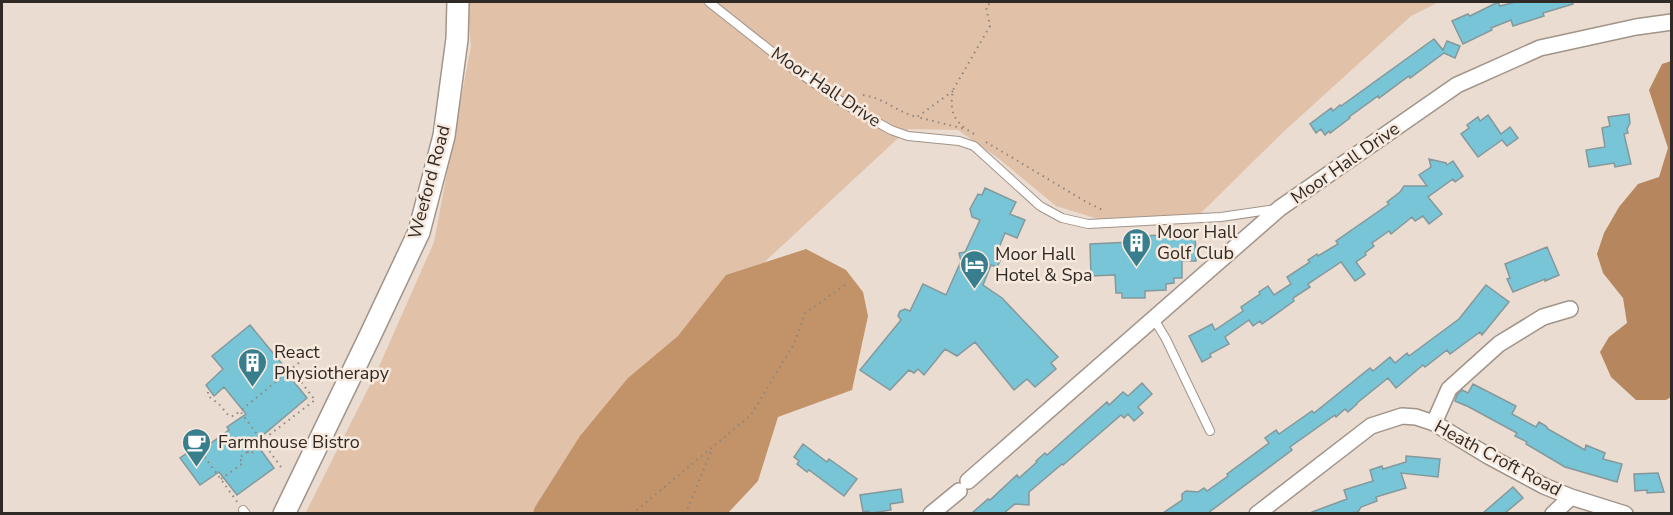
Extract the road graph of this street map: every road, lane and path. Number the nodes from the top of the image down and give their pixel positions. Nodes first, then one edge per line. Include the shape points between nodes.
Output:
1 (458, 2) edge
2 (709, 2) edge
3 (991, 2) edge
4 (1671, 22) edge
5 (953, 91) junction
6 (863, 95) dead end
7 (917, 117) junction
8 (965, 129) junction
9 (976, 135) dead end
10 (986, 141) dead end
11 (1280, 208) junction
12 (1114, 223) junction
13 (848, 283) dead end
14 (1570, 309) dead end
15 (1154, 319) junction
16 (306, 357) dead end
17 (291, 369) junction
18 (208, 392) dead end
19 (240, 411) junction
20 (1434, 423) junction
21 (1210, 431) dead end
22 (263, 440) junction
23 (713, 446) junction
24 (251, 449) junction
25 (258, 450) dead end
26 (201, 452) dead end
27 (281, 467) dead end
28 (221, 478) junction
29 (1571, 497) junction
30 (244, 512) edge
31 (284, 513) edge
32 (632, 513) edge
33 (684, 513) edge
34 (931, 513) edge
35 (1257, 513) edge
36 (1553, 513) edge
37 (1625, 513) edge

1 - 31 street, Weeford Road via 444,136 419,232
2 - 12 lane, Moor Hall Drive via 795,70 891,130 974,146 1047,210 1088,224
3 - 5 path via 987,7 990,26
4 - 11 street, Moor Hall Drive via 1540,48 1457,85
5 - 7 path
5 - 8 path via 952,111
6 - 7 path via 876,97
7 - 8 path
8 - 9 path
10 - 12 path via 1111,215
11 - 12 lane, Moor Hall Drive via 1221,217
11 - 15 street
13 - 23 path via 805,313 795,342 751,415
14 - 20 street via 1543,316 1499,344 1449,389
15 - 21 lane
15 - 34 street
16 - 17 path
17 - 19 path
17 - 22 path via 315,400
18 - 19 path via 229,416
19 - 22 path
20 - 29 street, Heath Croft Road via 1509,468
20 - 35 street, Heath Croft Road via 1402,416 1371,426
22 - 24 path
22 - 27 path
23 - 32 path
23 - 33 path
24 - 25 path via 249,454 246,449 253,444
24 - 28 path via 239,458 243,463
26 - 28 path
28 - 30 path
29 - 36 street
29 - 37 street, Heath Croft Road

